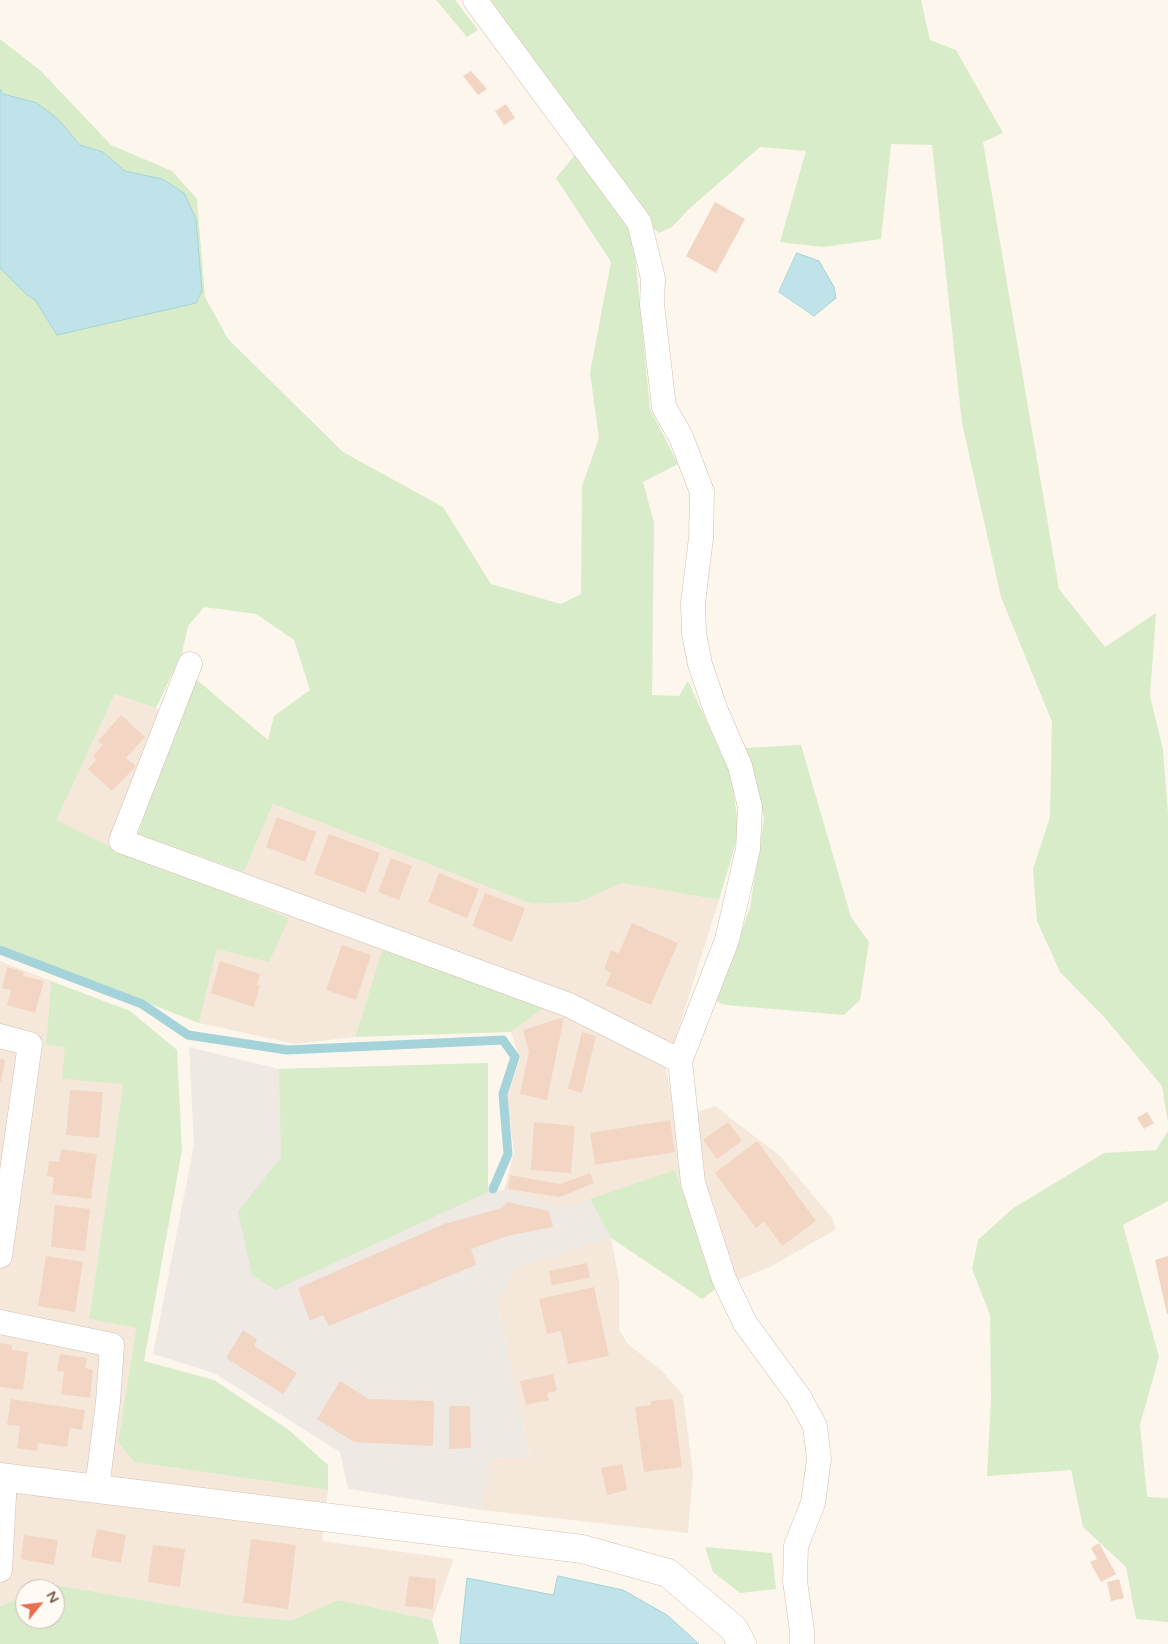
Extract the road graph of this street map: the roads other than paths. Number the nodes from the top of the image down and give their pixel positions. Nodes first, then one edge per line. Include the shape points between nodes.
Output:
1 (475, 0) edge
2 (190, 664) dead end
3 (0, 1036) edge
4 (680, 1061) junction
5 (5, 1177) edge
6 (0, 1256) edge
7 (0, 1322) edge
8 (2, 1478) edge
9 (97, 1488) junction
10 (0, 1570) edge
11 (742, 1644) edge
12 (802, 1644) edge

1 - 4 street via 639,222 653,278 652,304 664,408 681,437 702,492 694,632 700,664 740,766 750,807 748,849 727,940
2 - 4 street via 121,841 570,1005
3 - 5 street via 30,1044
4 - 12 street via 694,1183 724,1279 745,1323 799,1397 815,1426 819,1459 813,1503 796,1546 795,1581
5 - 6 street
7 - 9 street via 112,1345
8 - 9 street
8 - 10 street
9 - 11 street via 582,1548 668,1573 734,1630

